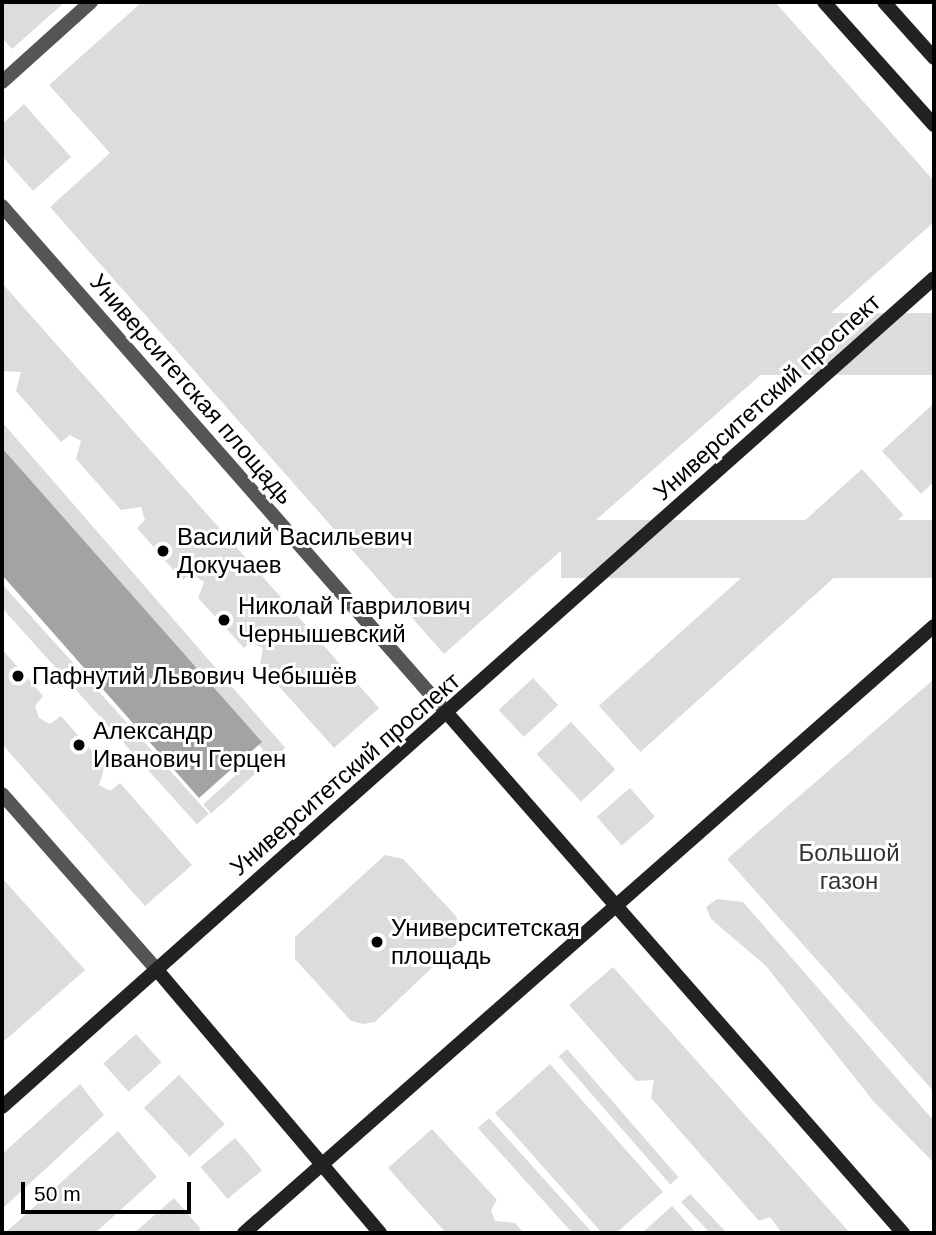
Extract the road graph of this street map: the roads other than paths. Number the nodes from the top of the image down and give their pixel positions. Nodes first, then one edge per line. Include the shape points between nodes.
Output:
1 (91, 2) edge
2 (824, 2) edge
3 (884, 2) edge
4 (934, 58) edge
5 (2, 82) edge
6 (934, 125) edge
7 (2, 206) edge
8 (934, 278) edge
9 (934, 626) edge
10 (447, 713) junction
11 (2, 794) edge
12 (613, 903) junction
13 (156, 970) junction
14 (2, 1107) edge
15 (324, 1161) junction
16 (244, 1233) edge
17 (380, 1233) edge
18 (903, 1233) edge

1 - 5 street
2 - 6 main road
3 - 4 main road
7 - 10 street, Университетская площадь
8 - 10 main road, Университетский проспект
9 - 12 main road
10 - 12 main road, Университетская площадь
10 - 13 main road, Университетский проспект
11 - 13 street
12 - 15 main road
12 - 18 main road, Университетская площадь
13 - 14 main road, Университетский проспект
13 - 15 main road
15 - 16 main road
15 - 17 main road

